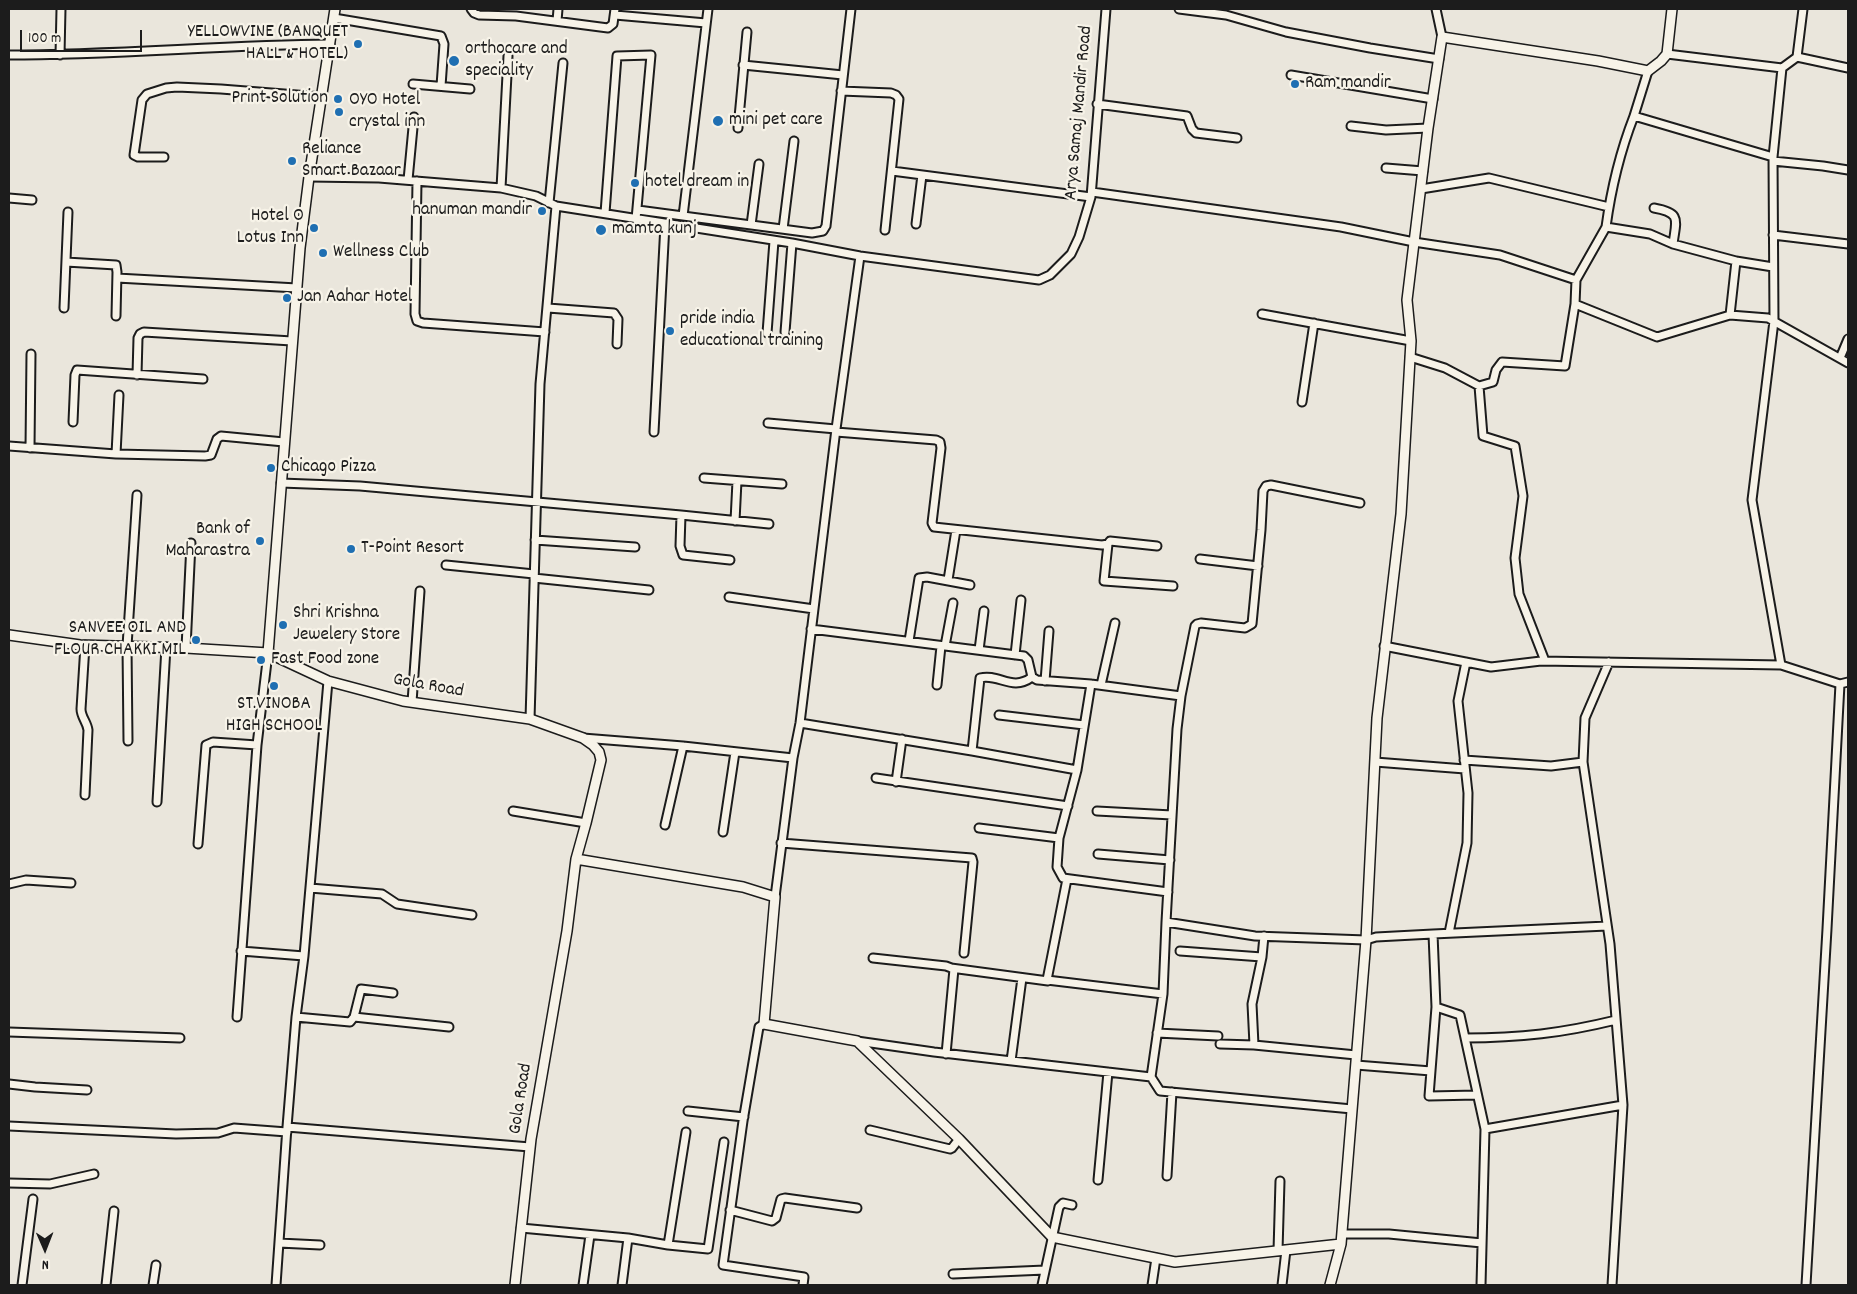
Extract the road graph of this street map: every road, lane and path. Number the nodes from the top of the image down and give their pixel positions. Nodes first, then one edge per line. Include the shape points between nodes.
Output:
1 (60, 9) edge
2 (471, 9) edge
3 (558, 9) edge
4 (652, 9) edge
5 (708, 9) edge
6 (851, 9) edge
7 (1106, 9) edge
8 (1178, 9) edge
9 (1436, 9) edge
10 (1672, 9) edge
11 (1803, 9) edge
12 (516, 12) edge
13 (615, 12) edge
14 (334, 14) edge
15 (651, 18) junction
16 (557, 21) junction
17 (706, 23) junction
18 (747, 32) dead end
19 (1442, 37) junction
20 (330, 44) junction
21 (1667, 54) junction
22 (9, 55) edge
23 (60, 55) junction
24 (508, 56) dead end
25 (1797, 57) junction
26 (1439, 59) junction
27 (563, 62) dead end
28 (743, 65) junction
29 (1782, 68) junction
30 (1848, 68) edge
31 (1648, 71) junction
32 (1291, 75) dead end
33 (843, 76) junction
34 (413, 84) dead end
35 (441, 86) junction
36 (470, 89) dead end
37 (842, 91) junction
38 (322, 97) junction
39 (1433, 99) junction
40 (1097, 104) junction
41 (1634, 116) junction
42 (414, 117) dead end
43 (1351, 126) dead end
44 (738, 128) dead end
45 (1428, 128) junction
46 (1237, 138) dead end
47 (794, 141) dead end
48 (164, 157) dead end
49 (1773, 159) junction
50 (759, 164) dead end
51 (1386, 168) dead end
52 (1423, 170) junction
53 (1848, 170) edge
54 (892, 171) junction
55 (922, 175) junction
56 (309, 177) junction
57 (408, 180) junction
58 (417, 181) junction
59 (501, 188) junction
60 (1421, 188) junction
61 (1092, 194) junction
62 (9, 198) edge
63 (32, 200) dead end
64 (552, 205) junction
65 (1609, 207) junction
66 (1654, 208) dead end
67 (638, 210) junction
68 (68, 212) dead end
69 (605, 213) junction
70 (682, 216) junction
71 (636, 219) junction
72 (665, 224) junction
73 (916, 224) dead end
74 (751, 225) junction
75 (1606, 227) junction
76 (783, 229) junction
77 (885, 230) dead end
78 (1773, 236) junction
79 (774, 240) junction
80 (1414, 242) junction
81 (792, 243) junction
82 (1673, 244) junction
83 (1848, 244) edge
84 (860, 256) junction
85 (1736, 261) junction
86 (66, 262) junction
87 (1773, 267) junction
88 (117, 278) junction
89 (1576, 280) junction
90 (297, 288) junction
91 (1575, 304) junction
92 (64, 308) dead end
93 (548, 308) junction
94 (1262, 314) dead end
95 (1730, 315) junction
96 (116, 316) dead end
97 (1774, 321) junction
98 (1314, 323) junction
99 (545, 332) junction
100 (786, 332) dead end
101 (767, 333) dead end
102 (1848, 339) edge
103 (292, 341) junction
104 (1411, 341) junction
105 (617, 344) dead end
106 (32, 354) dead end
107 (1410, 357) junction
108 (1840, 358) junction
109 (1848, 363) edge
110 (137, 375) junction
111 (202, 380) dead end
112 (1479, 386) junction
113 (119, 395) dead end
114 (1302, 402) dead end
115 (73, 422) dead end
116 (768, 423) dead end
117 (836, 431) junction
118 (654, 432) dead end
119 (284, 442) junction
120 (9, 446) edge
121 (30, 448) junction
122 (116, 454) junction
123 (704, 478) dead end
124 (738, 481) junction
125 (281, 483) junction
126 (782, 484) dead end
127 (137, 495) dead end
128 (536, 502) junction
129 (1360, 503) dead end
130 (681, 515) junction
131 (735, 521) junction
132 (770, 524) dead end
133 (956, 530) junction
134 (535, 540) junction
135 (191, 542) dead end
136 (1108, 544) junction
137 (1157, 546) dead end
138 (635, 547) dead end
139 (1200, 559) dead end
140 (730, 560) dead end
141 (446, 565) dead end
142 (1258, 566) junction
143 (534, 576) junction
144 (948, 580) junction
145 (970, 585) dead end
146 (1172, 586) dead end
147 (420, 590) dead end
148 (650, 590) dead end
149 (729, 598) dead end
150 (1021, 600) dead end
151 (953, 603) dead end
152 (814, 609) junction
153 (984, 611) dead end
154 (1116, 623) dead end
155 (811, 629) junction
156 (1049, 631) dead end
157 (9, 635) edge
158 (909, 641) junction
159 (85, 645) junction
160 (127, 646) junction
161 (943, 646) junction
162 (1384, 646) junction
163 (166, 647) junction
164 (186, 648) junction
165 (979, 650) junction
166 (268, 653) junction
167 (1015, 655) junction
168 (1545, 661) junction
169 (1466, 662) junction
170 (1609, 662) junction
171 (1781, 665) junction
172 (1032, 677) junction
173 (1045, 680) junction
174 (328, 681) junction
175 (1848, 682) edge
176 (1091, 684) junction
177 (1840, 684) junction
178 (937, 685) dead end
179 (1100, 685) junction
180 (1181, 696) junction
181 (412, 702) junction
182 (999, 715) dead end
183 (530, 719) junction
184 (800, 723) junction
185 (1084, 725) junction
186 (583, 738) junction
187 (902, 739) junction
188 (128, 741) dead end
189 (257, 746) junction
190 (682, 746) junction
191 (972, 751) junction
192 (735, 752) junction
193 (793, 758) junction
194 (1464, 760) junction
195 (1375, 762) junction
196 (1583, 762) junction
197 (1465, 769) junction
198 (1077, 770) junction
199 (876, 778) dead end
200 (896, 782) junction
201 (85, 795) dead end
202 (157, 802) dead end
203 (1068, 806) junction
204 (513, 811) dead end
205 (1097, 811) dead end
206 (1172, 815) junction
207 (586, 823) junction
208 (665, 825) dead end
209 (978, 828) dead end
210 (723, 832) dead end
211 (1059, 838) junction
212 (781, 843) junction
213 (198, 844) dead end
214 (1098, 854) dead end
215 (576, 859) junction
216 (1170, 860) junction
217 (1066, 878) junction
218 (71, 883) dead end
219 (9, 884) edge
220 (310, 888) junction
221 (1168, 892) junction
222 (775, 897) junction
223 (472, 915) dead end
224 (1166, 922) junction
225 (1607, 926) junction
226 (1449, 933) junction
227 (1433, 934) junction
228 (1264, 936) junction
229 (1366, 940) junction
230 (241, 951) junction
231 (1180, 951) dead end
232 (964, 953) dead end
233 (304, 956) junction
234 (1262, 957) junction
235 (873, 958) dead end
236 (952, 968) junction
237 (1022, 978) junction
238 (1048, 981) junction
239 (393, 993) dead end
240 (1163, 994) junction
241 (1436, 1007) junction
242 (237, 1017) dead end
243 (296, 1017) junction
244 (354, 1017) junction
245 (1616, 1020) junction
246 (764, 1024) junction
247 (448, 1027) dead end
248 (9, 1032) edge
249 (1157, 1033) junction
250 (180, 1038) dead end
251 (1465, 1038) junction
252 (857, 1041) junction
253 (1254, 1044) junction
254 (946, 1054) junction
255 (1356, 1055) junction
256 (1011, 1061) junction
257 (1356, 1066) junction
258 (1431, 1071) junction
259 (1108, 1072) junction
260 (1151, 1077) junction
261 (9, 1084) edge
262 (87, 1090) dead end
263 (1172, 1092) junction
264 (1478, 1095) junction
265 (1623, 1105) junction
266 (1352, 1109) junction
267 (688, 1111) dead end
268 (744, 1117) junction
269 (9, 1126) edge
270 (287, 1129) junction
271 (1485, 1129) junction
272 (870, 1130) dead end
273 (686, 1132) dead end
274 (959, 1139) junction
275 (724, 1142) dead end
276 (530, 1147) junction
277 (94, 1174) dead end
278 (1167, 1176) dead end
279 (1098, 1180) dead end
280 (1280, 1181) dead end
281 (9, 1183) edge
282 (33, 1199) dead end
283 (1072, 1205) dead end
284 (857, 1208) dead end
285 (730, 1210) junction
286 (114, 1211) dead end
287 (521, 1228) junction
288 (1342, 1234) junction
289 (590, 1235) junction
290 (1052, 1237) junction
291 (628, 1238) junction
292 (279, 1242) junction
293 (1482, 1243) junction
294 (1341, 1244) junction
295 (320, 1245) dead end
296 (668, 1245) junction
297 (1282, 1250) junction
298 (1156, 1258) junction
299 (156, 1264) dead end
300 (1045, 1270) junction
301 (953, 1274) dead end
302 (22, 1285) edge
303 (106, 1285) edge
304 (153, 1285) edge
305 (276, 1285) edge
306 (515, 1285) edge
307 (583, 1285) edge
308 (622, 1285) edge
309 (803, 1285) edge
310 (1042, 1285) edge
311 (1152, 1285) edge
312 (1282, 1285) edge
313 (1330, 1285) edge
314 (1480, 1285) edge
315 (1612, 1285) edge
316 (1806, 1285) edge

1 - 23 street
2 - 12 street via 480,15
3 - 16 street
4 - 15 street
5 - 17 street
6 - 33 street
7 - 40 street, Arya Samaj Mandir Road
8 - 26 street via 1226,14 1286,32
9 - 19 street
10 - 21 street
11 - 25 street
12 - 16 street
13 - 15 street
13 - 16 street via 613,24 608,28
14 - 20 street
14 - 35 street via 441,36 444,44
15 - 17 street
17 - 70 street
18 - 28 street
19 - 26 street
19 - 31 street
20 - 23 street
20 - 38 street
21 - 29 street
21 - 31 street
22 - 23 street
24 - 59 street
25 - 29 street
25 - 30 street
26 - 39 street
27 - 64 street
28 - 33 street
28 - 44 street
29 - 49 street
31 - 41 street
32 - 39 street
33 - 37 street
34 - 35 street
35 - 36 street
37 - 54 street via 898,96
37 - 76 street via 826,226 817,232
38 - 48 street via 204,88 171,88 147,94 142,100 134,155
38 - 56 street
39 - 45 street
40 - 46 street via 1187,116 1196,133
40 - 61 street, Arya Samaj Mandir Road
41 - 49 street
41 - 65 street via 1624,141
42 - 57 street
43 - 45 street via 1386,130
45 - 52 street
47 - 76 street
49 - 53 street
49 - 78 street
50 - 74 street
51 - 52 street
52 - 60 street
54 - 55 street
54 - 77 street
55 - 61 street
55 - 73 street
56 - 57 street
56 - 90 street
57 - 58 street
58 - 59 street
58 - 99 street via 417,321
59 - 64 street via 536,196
60 - 65 street via 1489,178
60 - 80 street
61 - 80 street via 1341,227
61 - 84 street, Arya Samaj Mandir Road via 1070,254 1060,266 1039,280
62 - 63 street
64 - 69 street
64 - 93 street
65 - 75 street
66 - 82 street via 1674,215
67 - 69 street via 651,55 617,56
67 - 70 street
67 - 71 street
68 - 86 street
69 - 71 street
70 - 74 street
71 - 72 street
72 - 79 street
72 - 118 street
74 - 76 street
75 - 82 street via 1650,234
75 - 89 street
78 - 83 street
78 - 87 street
79 - 81 street
79 - 101 street
80 - 89 street via 1500,256
80 - 104 street via 1408,300
81 - 84 street
81 - 100 street
82 - 85 street
84 - 117 street
85 - 87 street
85 - 95 street
86 - 88 street via 113,264
86 - 92 street
87 - 97 street
88 - 90 street
88 - 96 street
89 - 91 street
90 - 103 street
91 - 95 street via 1657,337
91 - 112 street via 1564,366 1502,362 1493,382
93 - 99 street
93 - 105 street via 614,313 618,319
94 - 98 street
95 - 97 street
97 - 108 street
97 - 171 street via 1752,500
98 - 104 street
98 - 114 street
99 - 128 street
102 - 108 street
103 - 110 street via 144,332 138,338
103 - 119 street
104 - 107 street
106 - 121 street
107 - 112 street via 1444,368
107 - 162 street via 1401,514
108 - 109 street
110 - 111 street
110 - 115 street via 77,370
112 - 168 street via 1483,436 1515,446 1522,496 1515,558 1519,594
113 - 122 street
116 - 117 street
117 - 133 street via 940,442 942,448 932,525
117 - 152 street
119 - 122 street via 221,436 208,456
119 - 125 street
120 - 121 street
121 - 122 street
123 - 124 street
124 - 126 street
124 - 131 street
125 - 128 street via 352,485
125 - 166 street
127 - 160 street
128 - 130 street
128 - 134 street
129 - 142 street via 1266,486 1262,491
130 - 131 street
130 - 140 street via 680,546 683,555
131 - 132 street
133 - 136 street
133 - 144 street
134 - 138 street
134 - 143 street
135 - 164 street
136 - 137 street via 1110,541
136 - 146 street via 1104,581
139 - 142 street
141 - 143 street
142 - 180 street via 1252,624 1245,628 1196,625
143 - 148 street
143 - 183 street
144 - 145 street
144 - 158 street via 919,578
147 - 181 street
149 - 152 street
150 - 167 street
151 - 161 street
152 - 155 street
153 - 165 street
154 - 179 street
155 - 158 street
155 - 184 street
156 - 173 street
157 - 159 street
158 - 161 street
159 - 160 street
159 - 201 street via 81,709 88,730
160 - 163 street
160 - 188 street
161 - 165 street
161 - 178 street
162 - 169 street
162 - 195 street
163 - 164 street
163 - 202 street
164 - 166 street
165 - 167 street
166 - 174 street, Gola Road
166 - 189 street
167 - 172 street via 1028,658
168 - 169 street via 1491,667
168 - 170 street
169 - 194 street via 1458,701
170 - 171 street
170 - 196 street via 1586,718
171 - 177 street
172 - 173 street
172 - 191 street via 1019,684 980,678
173 - 176 street
174 - 181 street, Gola Road
174 - 220 street
175 - 177 street
176 - 179 street
176 - 185 street
177 - 316 street
179 - 180 street
180 - 206 street
181 - 183 street, Gola Road
182 - 185 street
183 - 186 street, Gola Road
184 - 187 street
184 - 193 street
185 - 198 street
186 - 190 street
186 - 207 street, Gola Road via 594,745 601,760
187 - 191 street
187 - 200 street
189 - 213 street via 213,742 206,745
189 - 230 street
190 - 192 street
190 - 208 street
191 - 198 street
192 - 193 street
192 - 210 street
193 - 212 street
194 - 196 street via 1551,766
194 - 197 street
195 - 197 street
195 - 229 street
196 - 225 street
197 - 226 street via 1467,843
198 - 203 street
199 - 200 street
200 - 203 street
203 - 211 street
204 - 207 street
205 - 206 street
206 - 216 street
207 - 215 street, Gola Road
209 - 211 street
211 - 217 street via 1057,867
212 - 222 street
212 - 232 street via 972,858
214 - 216 street
215 - 222 street via 743,888
215 - 276 street, Gola Road
216 - 221 street
217 - 221 street
217 - 238 street
218 - 219 street via 26,880
220 - 223 street via 382,894 397,904
220 - 233 street
221 - 224 street
222 - 246 street
224 - 228 street
224 - 240 street
225 - 226 street
225 - 245 street
226 - 227 street
227 - 229 street
227 - 241 street
228 - 229 street
228 - 234 street
229 - 255 street
230 - 233 street
230 - 242 street
231 - 234 street
233 - 243 street
234 - 253 street via 1252,1004
235 - 236 street
236 - 237 street
236 - 254 street
237 - 238 street
237 - 256 street
238 - 240 street
239 - 244 street via 360,989
240 - 249 street
241 - 251 street via 1460,1015
241 - 258 street
243 - 244 street via 348,1022
243 - 270 street
244 - 247 street
245 - 251 street via 1539,1035
245 - 265 street
246 - 252 street
246 - 268 street via 758,1028
248 - 250 street
249 - 253 street
249 - 260 street
251 - 264 street
252 - 254 street
252 - 274 street
253 - 255 street
254 - 256 street
255 - 257 street
256 - 259 street
257 - 258 street
257 - 266 street
258 - 264 street via 1429,1096
259 - 260 street
259 - 279 street
260 - 263 street via 1160,1091
261 - 262 street
263 - 266 street
263 - 278 street
264 - 271 street
265 - 271 street
265 - 315 street
266 - 288 street
267 - 268 street
268 - 285 street
269 - 270 street via 176,1134 218,1133 234,1128
270 - 276 street
270 - 292 street
271 - 293 street
272 - 274 street via 950,1149
273 - 296 street
274 - 290 street
275 - 296 street via 708,1249
276 - 287 street, Gola Road
277 - 281 street via 50,1184
280 - 297 street
282 - 302 street
283 - 290 street via 1060,1204
284 - 285 street via 784,1198 772,1221
285 - 309 street via 723,1265 804,1278
286 - 303 street
287 - 289 street
287 - 306 street, Gola Road
288 - 293 street via 1389,1234
288 - 294 street
289 - 291 street
289 - 307 street
290 - 298 street
290 - 300 street
291 - 296 street
291 - 308 street
292 - 295 street
292 - 305 street
293 - 314 street
294 - 297 street
294 - 313 street
297 - 298 street via 1175,1262
297 - 312 street
298 - 311 street
299 - 304 street
300 - 301 street
300 - 310 street

